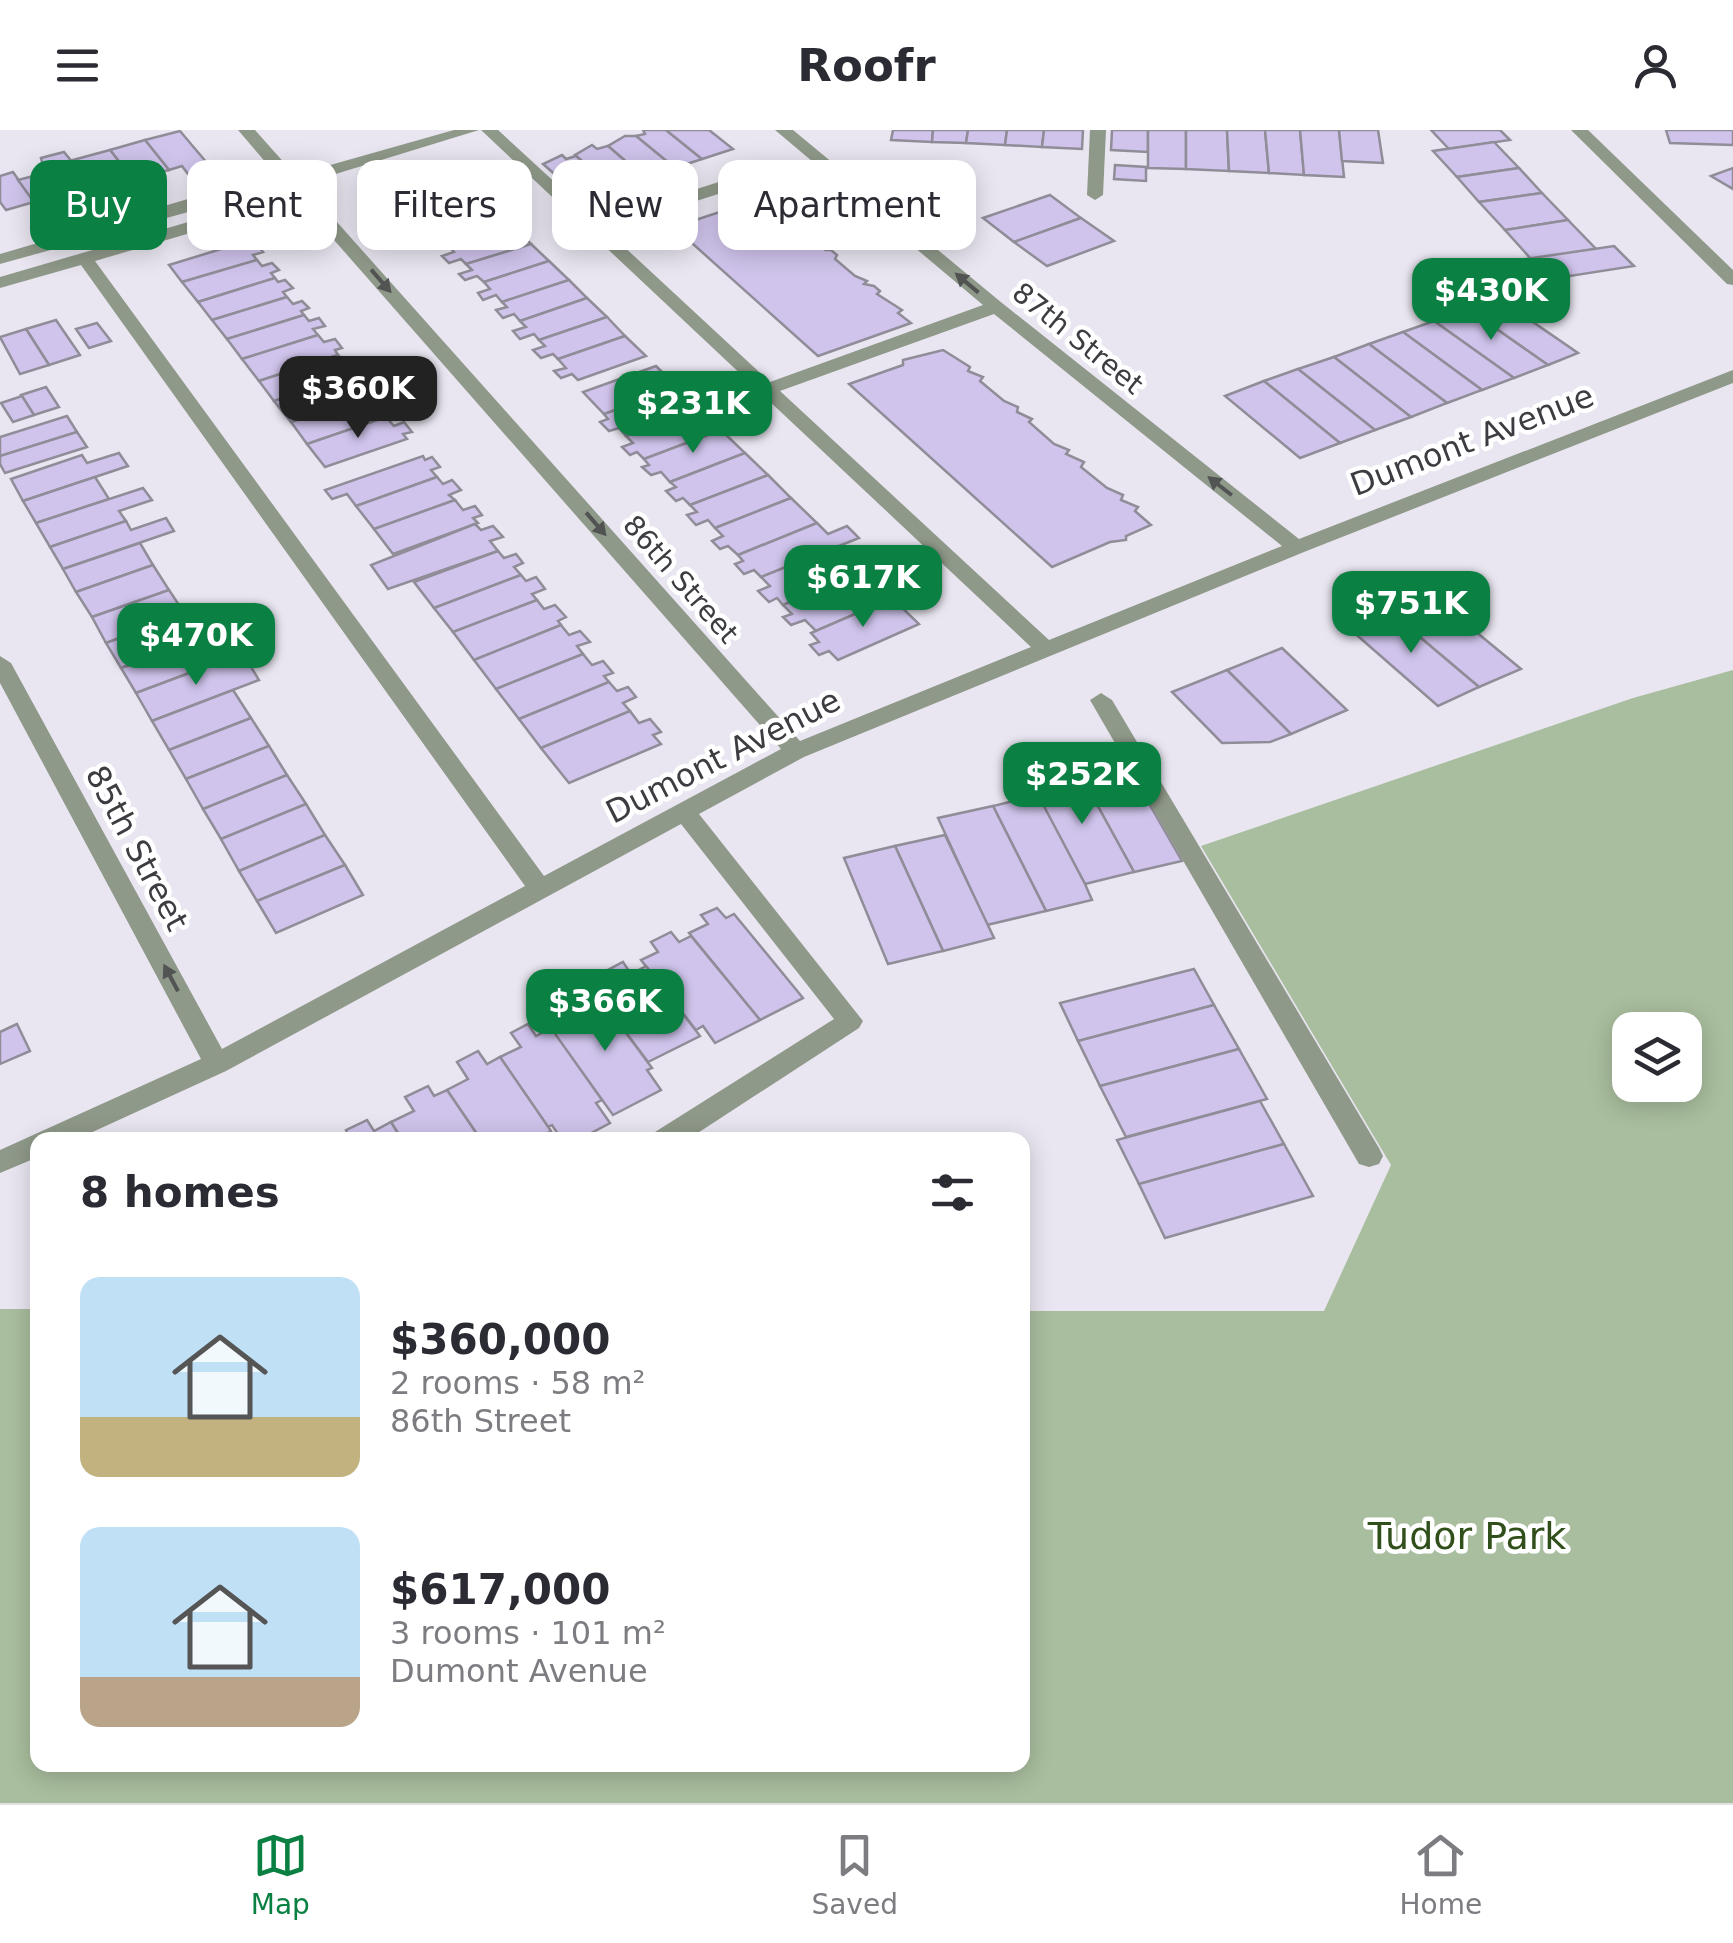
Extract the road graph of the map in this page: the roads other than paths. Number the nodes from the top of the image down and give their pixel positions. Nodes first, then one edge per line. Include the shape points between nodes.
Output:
1 (246, 130) edge
2 (471, 130) edge
3 (488, 130) edge
4 (782, 130) edge
5 (1098, 130) edge
6 (1579, 130) edge
7 (274, 160) edge
8 (337, 169) edge
9 (552, 189) edge
10 (1096, 195) dead end
11 (187, 205) edge
12 (187, 227) edge
13 (337, 230) edge
14 (618, 250) edge
15 (84, 257) junction
16 (0, 259) edge
17 (1733, 280) edge
18 (0, 283) edge
19 (996, 307) junction
20 (1733, 376) edge
21 (767, 389) junction
22 (1297, 547) junction
23 (1046, 649) junction
24 (0, 663) edge
25 (1101, 700) dead end
26 (796, 752) junction
27 (685, 812) junction
28 (540, 890) junction
29 (217, 1064) junction
30 (66, 1132) edge
31 (678, 1132) edge
32 (30, 1149) edge
33 (1368, 1156) dead end
34 (0, 1162) edge

1 - 7 street, 86th Street
2 - 8 street
3 - 9 street
19 -> 4 street, 87th Street
5 - 10 street
6 - 17 street
11 - 16 street
12 - 15 street
13 -> 26 street, 86th Street
14 - 21 street
15 - 18 street
15 - 28 street
19 - 21 street
22 -> 19 street, 87th Street
20 - 22 street, Dumont Avenue
21 - 23 street
22 - 23 street, Dumont Avenue
23 - 26 street, Dumont Avenue
29 -> 24 street, 85th Street
25 - 33 street
26 - 27 street, Dumont Avenue
27 - 28 street, Dumont Avenue
27 - 31 street via 850,1021
28 - 29 street, Dumont Avenue
29 - 30 street, Dumont Avenue
32 - 34 street

